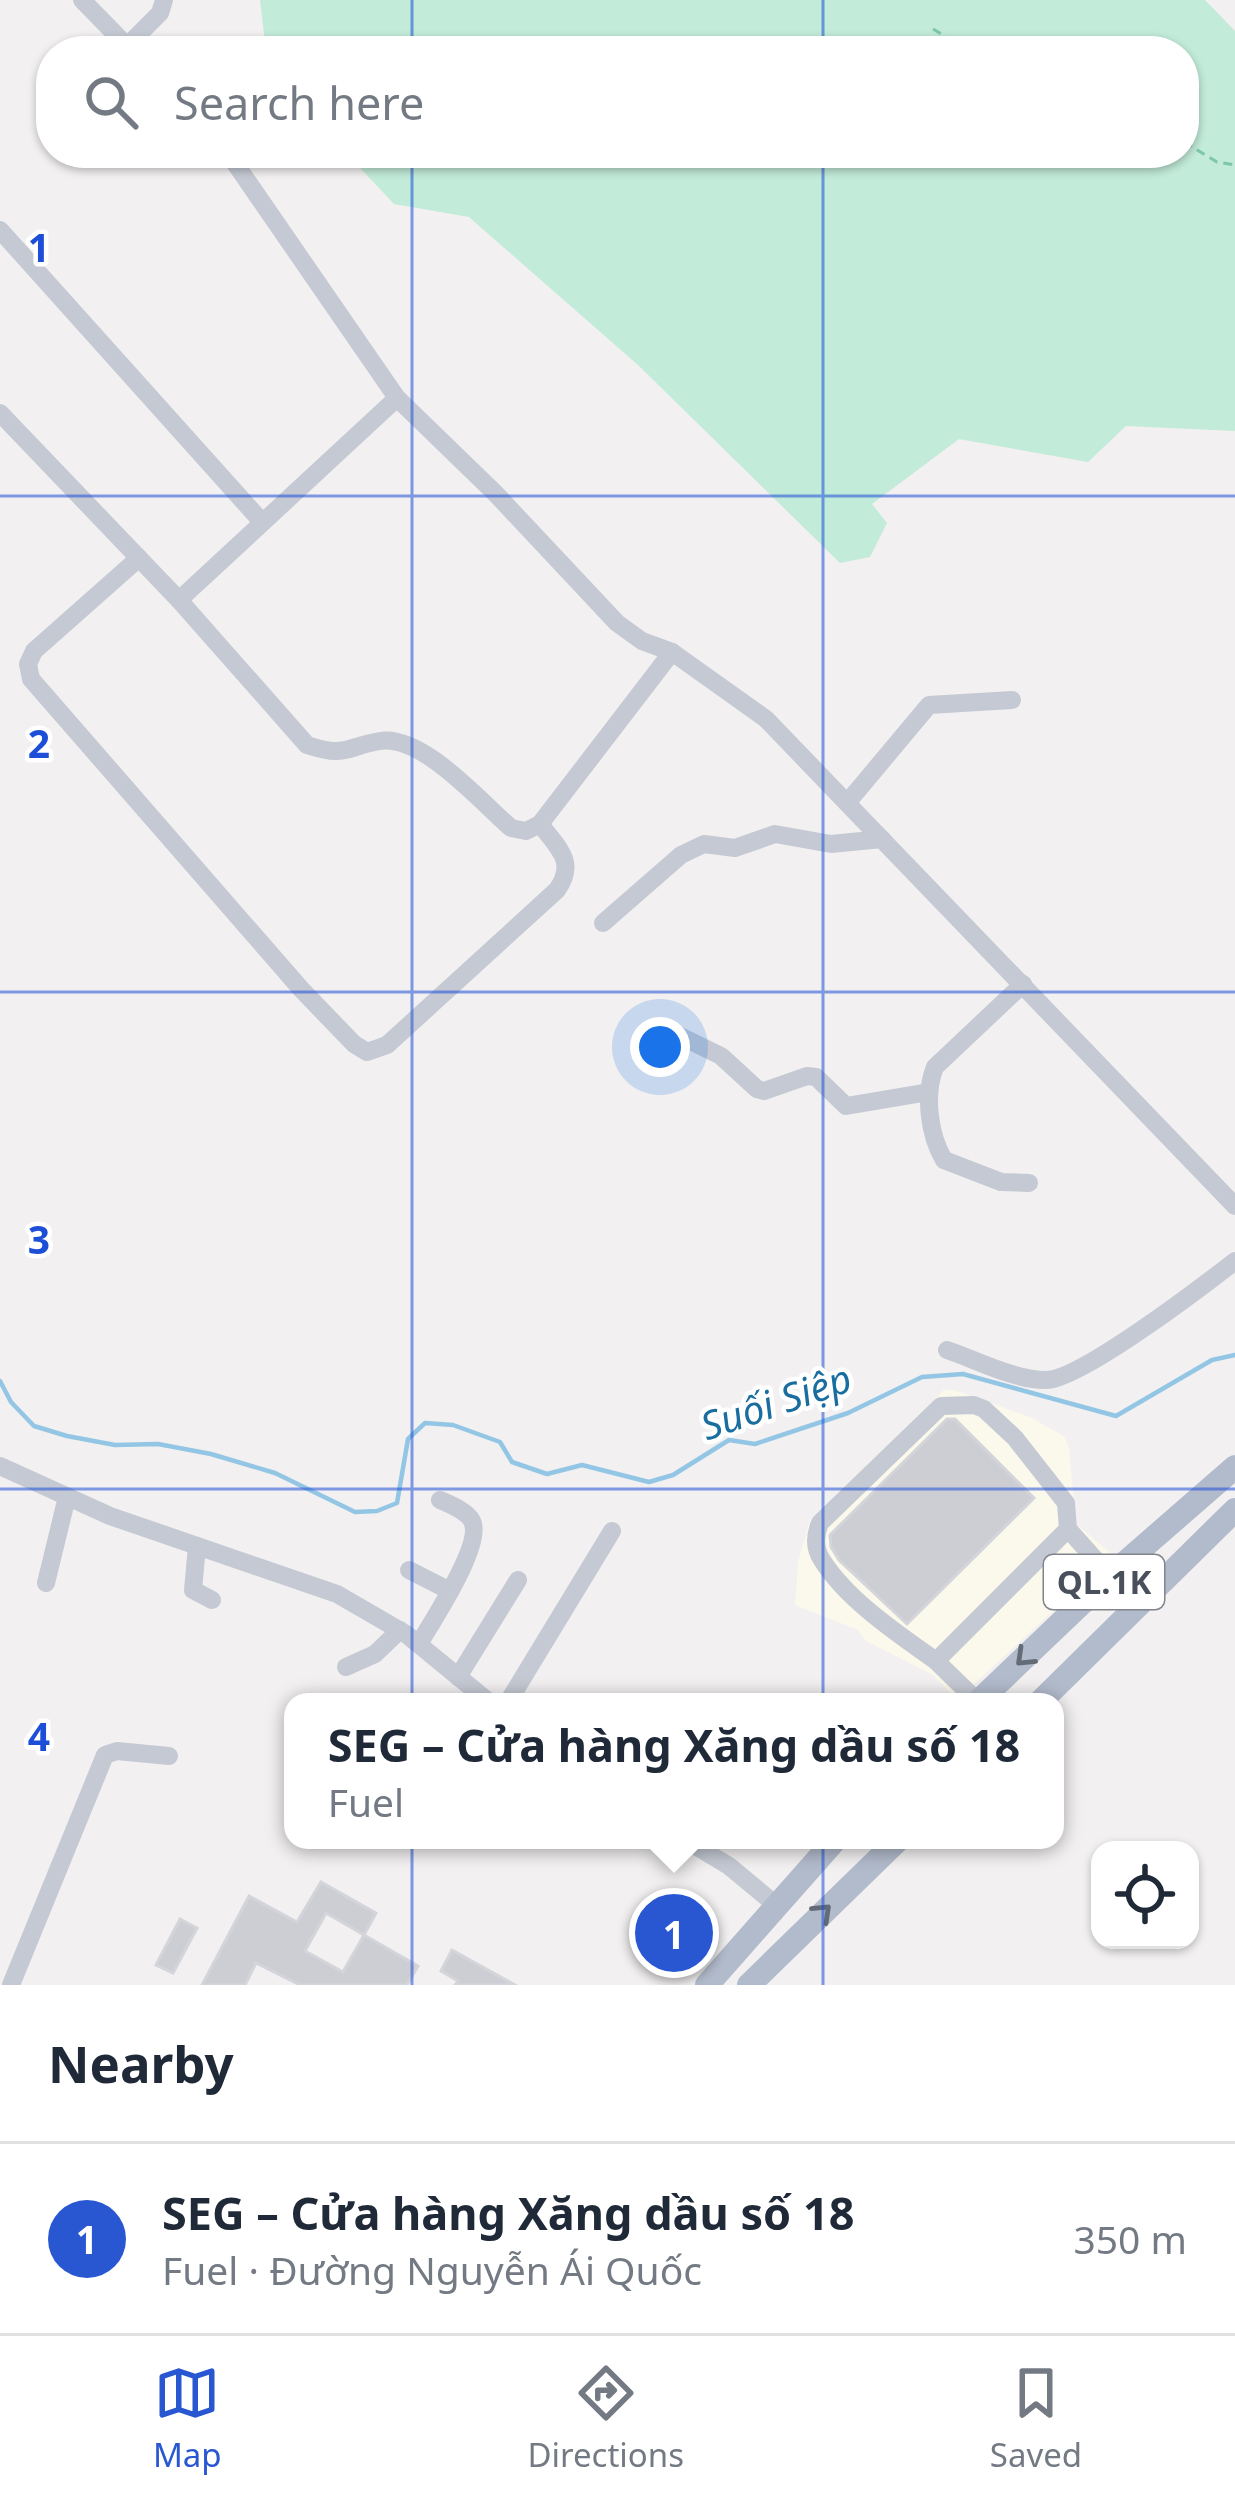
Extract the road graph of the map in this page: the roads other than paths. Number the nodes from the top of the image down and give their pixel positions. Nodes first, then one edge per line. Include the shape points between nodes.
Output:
1 (82, 0) edge
2 (164, 0) edge
3 (117, 36) edge
4 (141, 36) edge
5 (237, 168) edge
6 (0, 230) edge
7 (397, 398) junction
8 (0, 413) edge
9 (262, 522) junction
10 (139, 558) junction
11 (178, 600) junction
12 (664, 649) junction
13 (1012, 700) dead end
14 (847, 803) junction
15 (539, 824) junction
16 (882, 839) junction
17 (603, 923) dead end
18 (1023, 984) junction
19 (680, 1036) dead end
20 (929, 1092) junction
21 (1029, 1183) dead end
22 (1235, 1206) edge
23 (1235, 1261) edge
24 (947, 1350) dead end
25 (0, 1466) edge
26 (1235, 1467) edge
27 (67, 1497) junction
28 (440, 1500) dead end
29 (1235, 1510) edge
30 (1068, 1529) junction
31 (612, 1531) dead end
32 (197, 1546) junction
33 (409, 1570) dead end
34 (1110, 1576) junction
35 (518, 1580) dead end
36 (46, 1583) dead end
37 (450, 1591) junction
38 (212, 1600) dead end
39 (400, 1630) junction
40 (419, 1645) junction
41 (936, 1660) junction
42 (346, 1667) dead end
43 (458, 1676) junction
44 (478, 1693) edge
45 (513, 1693) edge
46 (969, 1693) edge
47 (987, 1693) edge
48 (1049, 1693) edge
49 (169, 1756) dead end
50 (701, 1849) edge
51 (827, 1849) edge
52 (889, 1849) edge
53 (776, 1905) junction
54 (11, 1985) edge
55 (707, 1985) edge
56 (749, 1985) edge

1 - 3 street
2 - 4 street
5 - 7 street
6 - 9 street
7 - 9 street
7 - 12 street via 617,623
8 - 10 street
9 - 11 street
10 - 11 street
10 - 15 street via 34,651 31,679 354,1044 367,1052 387,1045 557,890 568,860
11 - 15 street via 307,745 329,753 382,740 409,744 511,828
12 - 14 street via 766,719
12 - 15 street
13 - 14 street via 929,705
14 - 16 street
16 - 17 street via 817,843 775,834 735,848 704,844
16 - 18 street
18 - 20 street via 942,1058
18 - 22 street
19 - 20 street via 764,1091 806,1076 825,1081 846,1106
20 - 21 street via 944,1160 1001,1182
23 - 24 street via 1059,1379 1037,1380
25 - 27 street
26 - 34 main road, QL.1K
27 - 32 street
27 - 36 street
28 - 37 street via 463,1511 475,1533
29 - 48 main road, QL.1K
30 - 34 street
30 - 41 street
30 - 41 street via 1066,1503 1015,1438 984,1409 957,1405 940,1406 820,1523 821,1559
31 - 45 street
32 - 38 street via 193,1590
32 - 39 street via 337,1594
33 - 37 street
34 -> 47 main road, QL.1K
35 - 43 street
37 - 40 street
39 - 40 street
39 - 42 street
40 - 43 street
41 - 46 street
43 - 44 street
49 - 54 street via 105,1755
50 - 53 street
51 - 53 main road
56 -> 52 main road
53 - 55 main road

